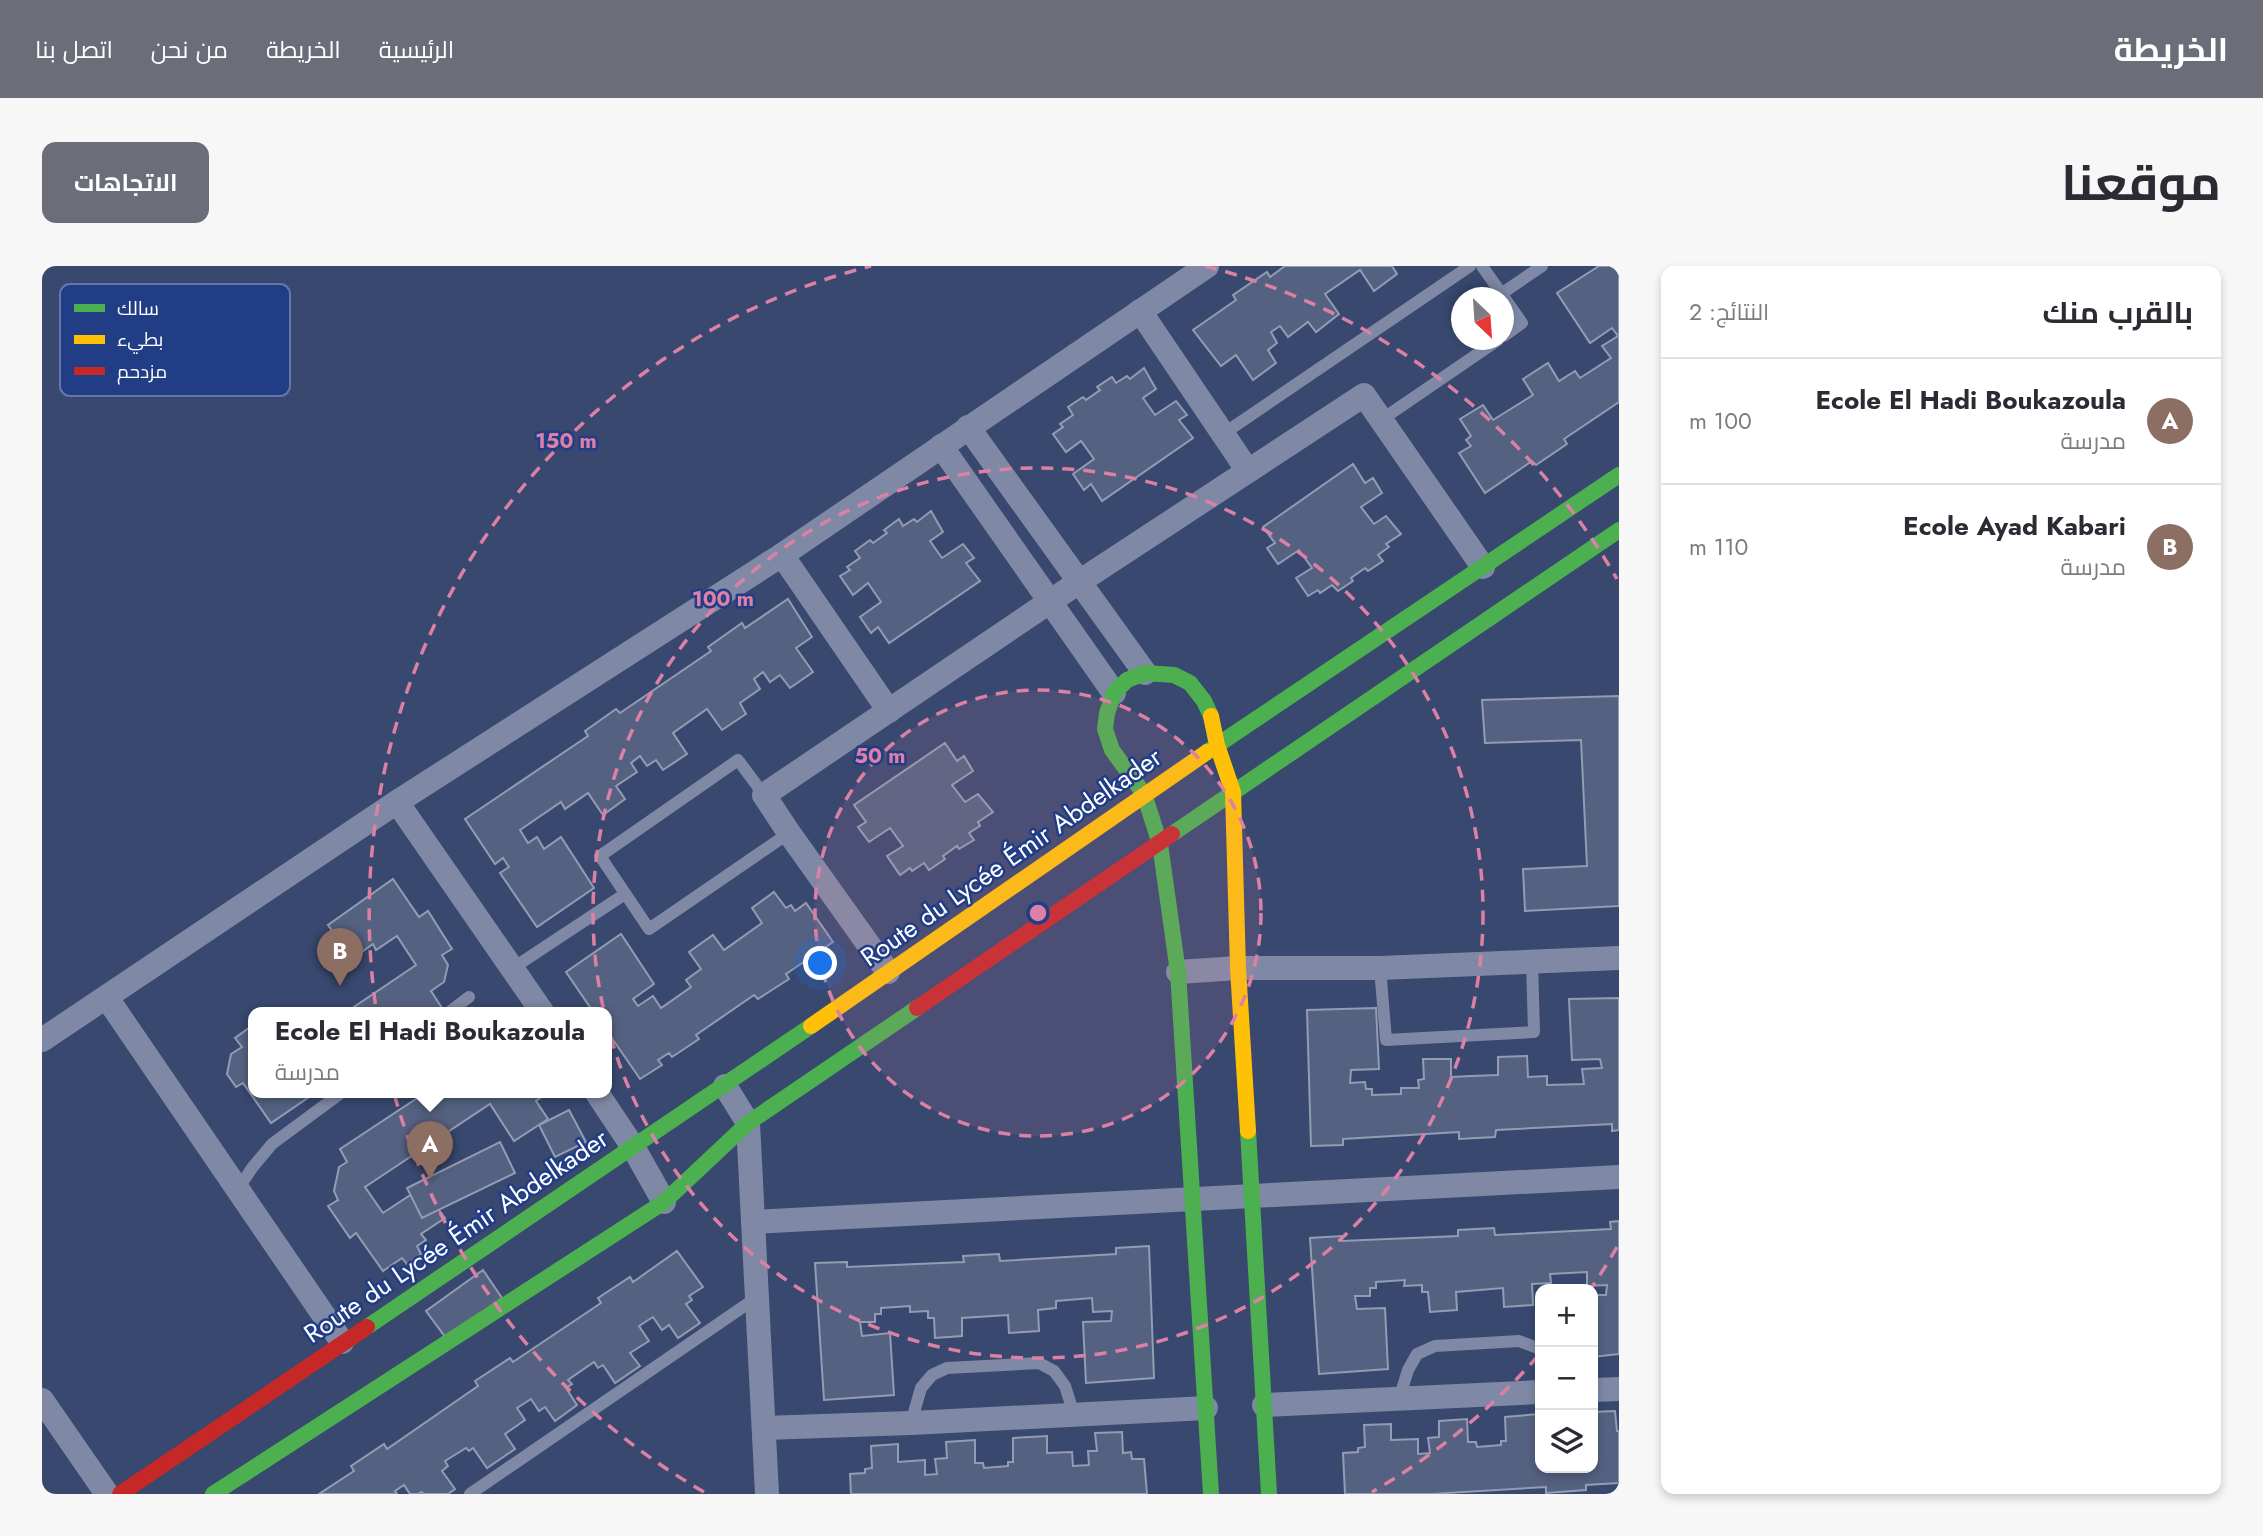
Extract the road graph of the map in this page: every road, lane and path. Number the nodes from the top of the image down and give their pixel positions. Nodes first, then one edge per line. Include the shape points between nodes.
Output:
1 (1207, 266) edge
2 (1470, 266) edge
3 (1482, 266) edge
4 (1542, 266) edge
5 (1497, 287) edge
6 (1512, 287) edge
7 (1140, 311) junction
8 (1514, 311) edge
9 (1514, 328) edge
10 (1483, 350) edge
11 (1381, 420) junction
12 (968, 427) junction
13 (1223, 434) junction
14 (942, 446) junction
15 (1248, 471) junction
16 (1619, 475) edge
17 (1619, 530) edge
18 (782, 555) junction
19 (1483, 567) junction
20 (1079, 582) junction
21 (1051, 602) junction
22 (1145, 673) junction
23 (1114, 693) junction
24 (889, 710) junction
25 (1217, 746) junction
26 (1233, 792) junction
27 (1144, 794) junction
28 (764, 795) junction
29 (397, 802) junction
30 (789, 833) junction
31 (1160, 844) junction
32 (625, 894) junction
33 (1619, 958) edge
34 (1532, 962) junction
35 (513, 968) junction
36 (1238, 968) junction
37 (1380, 968) junction
38 (888, 972) junction
39 (1178, 972) junction
40 (468, 997) dead end
41 (107, 998) junction
42 (456, 1007) edge
43 (539, 1007) edge
44 (42, 1040) edge
45 (725, 1086) junction
46 (334, 1098) edge
47 (600, 1098) edge
48 (748, 1123) junction
49 (633, 1147) junction
50 (1619, 1177) edge
51 (238, 1189) junction
52 (1250, 1197) junction
53 (1194, 1200) junction
54 (664, 1202) junction
55 (753, 1222) junction
56 (756, 1298) junction
57 (342, 1342) junction
58 (1535, 1347) edge
59 (1619, 1389) edge
60 (1598, 1390) edge
61 (1535, 1392) edge
62 (1399, 1399) junction
63 (42, 1401) edge
64 (1264, 1405) junction
65 (1206, 1408) junction
66 (1074, 1414) junction
67 (911, 1423) junction
68 (765, 1428) junction
69 (107, 1494) edge
70 (120, 1494) edge
71 (214, 1494) edge
72 (470, 1494) edge
73 (766, 1494) edge
74 (1212, 1494) edge
75 (1269, 1494) edge

1 - 7 street
2 - 13 lane
3 - 5 lane
4 - 6 lane
7 - 12 street
7 - 13 street
8 - 9 lane via 1522,323
10 - 11 lane
11 - 15 street via 1364,395
11 - 19 street
12 - 14 street
12 - 20 street
13 - 15 street
14 - 18 street
14 - 21 street
15 - 20 street
16 - 19 street, Route du Lycée Émir Abdelkader
17 - 26 street
18 - 24 street
18 - 29 street
19 - 25 street, Route du Lycée Émir Abdelkader
20 - 21 street
20 - 22 street
21 - 23 street
21 - 24 street
22 - 23 street via 1127,680
22 - 25 street via 1174,675 1190,683 1212,718
23 - 27 street via 1105,729 1112,750
24 - 28 street
25 - 26 street
25 - 27 street, Route du Lycée Émir Abdelkader
26 - 31 street
26 - 36 street
27 - 31 street
27 - 38 street, Route du Lycée Émir Abdelkader
28 - 30 street
28 - 32 lane via 738,760 600,856
29 - 35 street
29 - 41 street
30 - 32 lane via 649,929
30 - 38 street
31 - 39 street
31 - 48 street
32 - 35 lane
33 - 34 street
34 - 37 street
34 - 37 lane via 1534,1032 1385,1040
35 - 43 street
36 - 37 street
36 - 39 street
36 - 52 street
38 - 45 street, Route du Lycée Émir Abdelkader
39 - 53 street
40 - 42 lane
41 - 44 street
41 - 51 street
45 - 48 street
45 - 49 street, Route du Lycée Émir Abdelkader
46 - 51 lane via 272,1144
47 - 49 street
48 - 54 street
48 - 55 street
49 - 54 street
49 - 57 street, Route du Lycée Émir Abdelkader
50 - 52 street
51 - 57 street
52 - 53 street
52 - 64 street
53 - 55 street
53 - 65 street
54 - 71 street
55 - 56 street
56 - 68 street
56 - 72 lane
57 - 70 street, Route du Lycée Émir Abdelkader
58 - 62 lane via 1519,1341 1434,1346 1417,1354
59 - 60 street
61 - 62 street
62 - 64 street
63 - 69 street
64 - 75 street
65 - 66 street
65 - 74 street
66 - 67 street
66 - 67 lane via 1065,1386 1054,1371 1039,1363 1026,1363 947,1368 932,1375 921,1388
67 - 68 street
68 - 73 street

